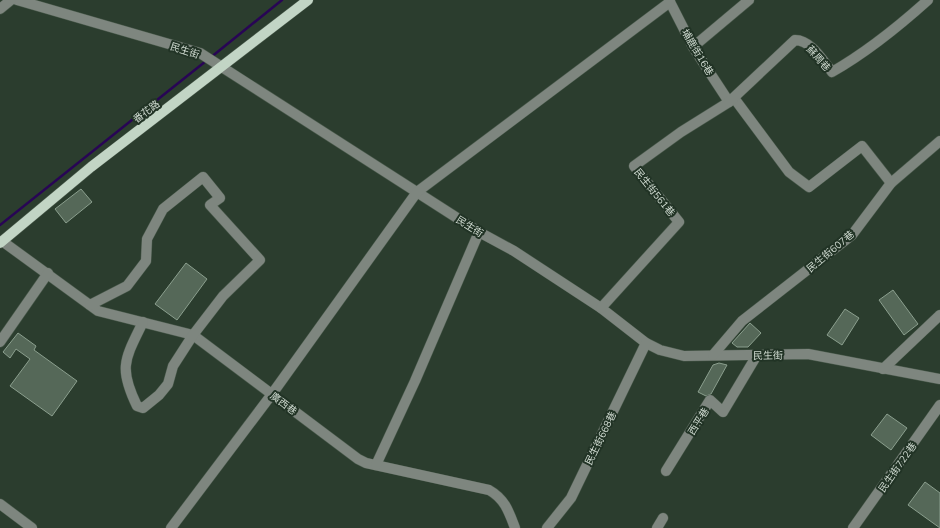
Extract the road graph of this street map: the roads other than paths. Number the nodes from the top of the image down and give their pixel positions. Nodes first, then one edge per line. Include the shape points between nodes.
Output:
1 (11, 0) edge
2 (17, 0) edge
3 (308, 0) edge
4 (749, 0) edge
5 (928, 0) edge
6 (669, 1) edge
7 (0, 9) edge
8 (693, 47) junction
9 (221, 66) junction
10 (732, 100) junction
11 (940, 141) edge
12 (891, 182) junction
13 (417, 192) junction
14 (479, 232) junction
15 (1, 242) edge
16 (48, 273) junction
17 (90, 305) junction
18 (601, 308) junction
19 (940, 315) edge
20 (143, 322) junction
21 (194, 335) junction
22 (0, 342) edge
23 (646, 343) junction
24 (713, 355) junction
25 (757, 355) junction
26 (883, 369) junction
27 (940, 379) edge
28 (272, 394) junction
29 (940, 405) edge
30 (376, 465) junction
31 (666, 471) dead end
32 (0, 504) edge
33 (663, 518) dead end
34 (513, 523) edge
35 (32, 528) edge
36 (171, 528) edge
37 (504, 528) edge
38 (547, 528) edge
39 (657, 528) edge
40 (853, 528) edge

1 - 7 street
2 - 9 street, 民生街 via 200,53
3 - 9 main road, 番花路
4 - 8 street
5 - 10 street, 蘇周巷 via 890,33 854,60 832,72 809,44 795,40
6 - 8 street, 埔鹿街16巷
6 - 13 street
8 - 10 street, 埔鹿街16巷
9 - 13 street, 民生街
9 - 15 main road, 番花路 via 91,167
10 - 12 street, 埔鹿街16巷 via 789,172 809,187 862,146
10 - 18 street, 民生街561巷 via 634,166 679,222
11 - 12 street, 民生街607巷
12 - 24 street, 民生街607巷 via 852,235 742,321
13 - 14 street, 民生街
13 - 28 street
14 - 18 street, 民生街 via 514,251
14 - 30 street
15 - 16 street, 廣西巷
16 - 17 street, 廣西巷
16 - 22 street
17 - 20 street, 廣西巷 via 98,311
17 - 21 street via 128,286 146,261 147,239 163,209 203,177 220,198 210,205 260,260 223,296
18 - 23 street, 民生街
19 - 26 street
20 - 21 street, 廣西巷
20 - 21 street via 126,357 124,369 137,406 143,408 168,384 173,366
21 - 28 street, 廣西巷
23 - 24 street, 民生街 via 660,350 684,356
23 - 38 street, 民生街668巷 via 571,498
24 - 25 street, 民生街
25 - 26 street, 民生街 via 808,354
25 - 31 street, 西平巷 via 723,412 710,400
26 - 27 street, 民生街
28 - 30 street, 廣西巷 via 358,459
28 - 36 street
29 - 40 street, 民生街722巷
30 - 34 street, 廣西巷 via 490,490 507,506
32 - 35 street
33 - 39 street
34 - 37 street

